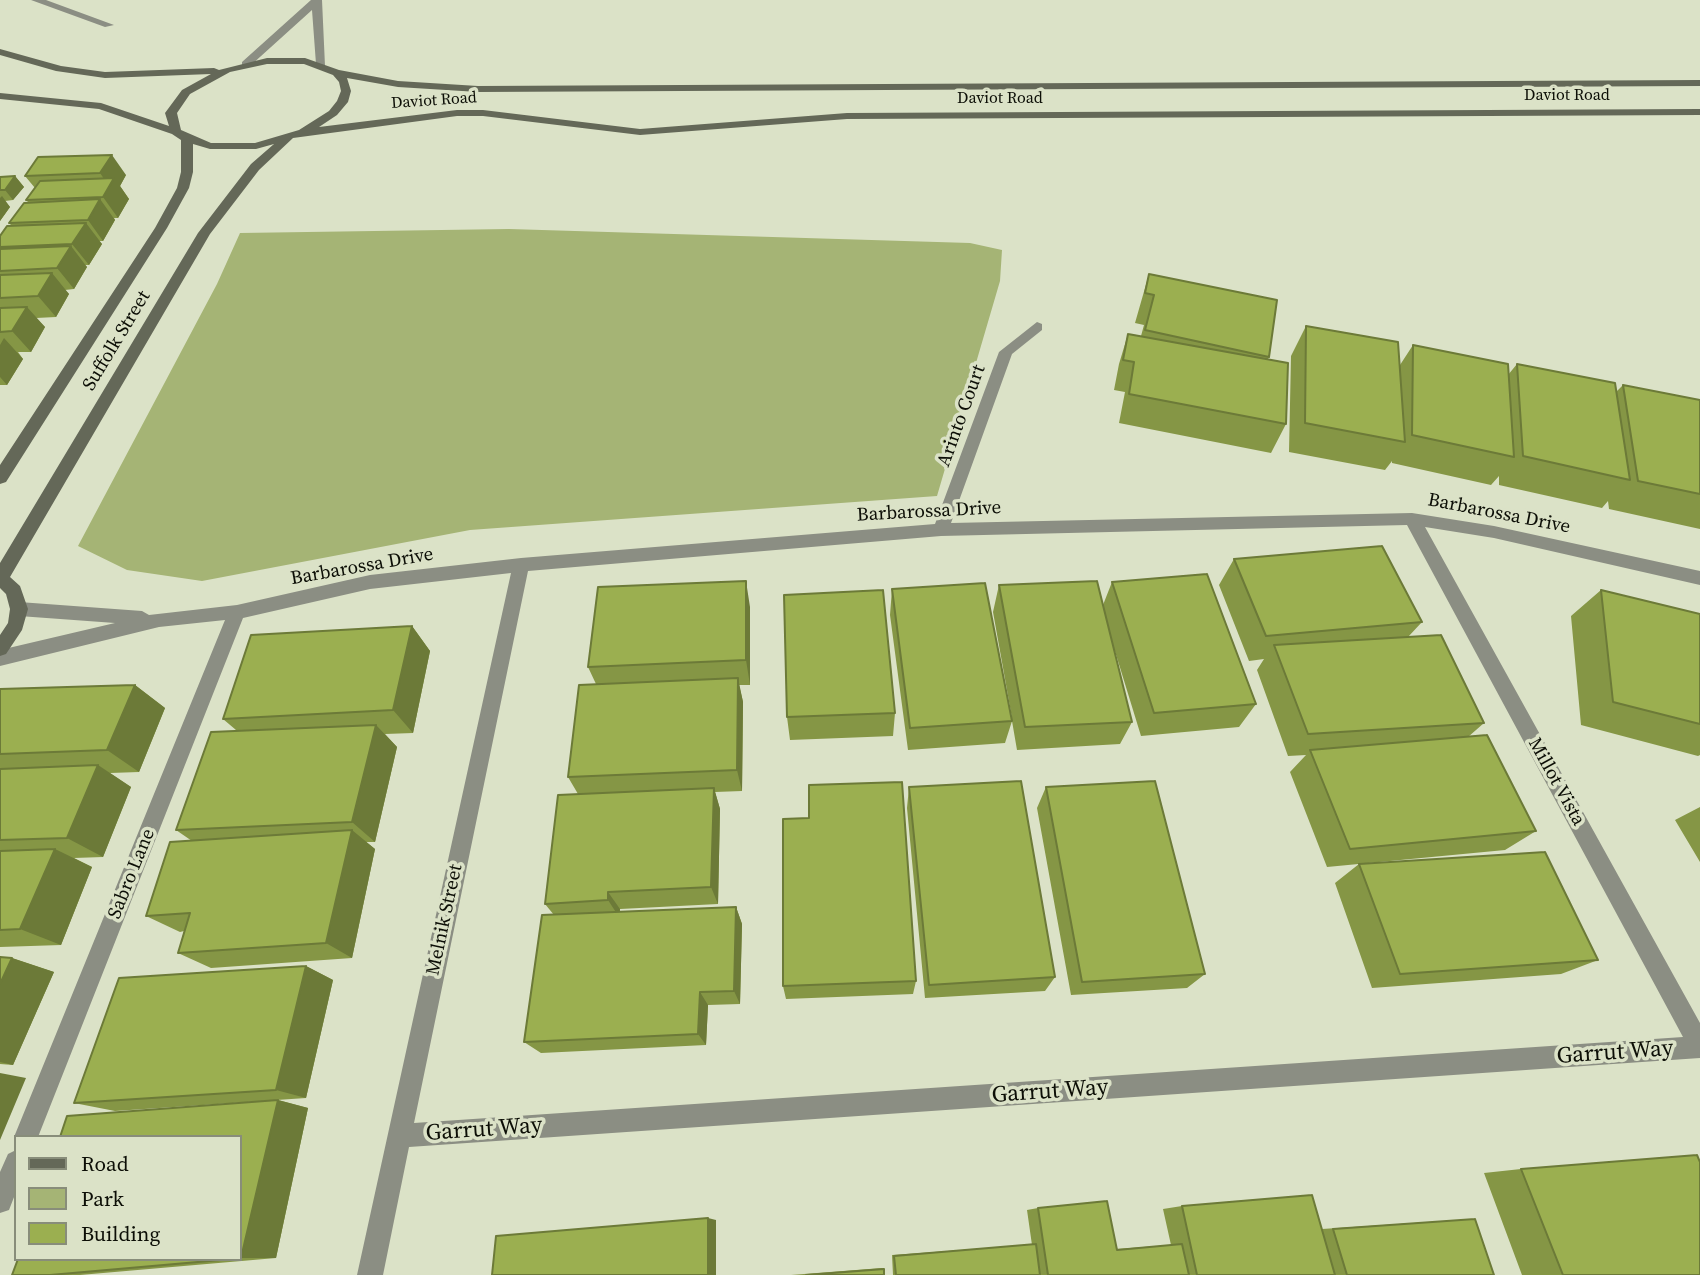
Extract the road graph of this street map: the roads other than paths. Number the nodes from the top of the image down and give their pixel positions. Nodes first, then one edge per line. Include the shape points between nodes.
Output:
1 (36, 0) edge
2 (317, 0) edge
3 (109, 25) dead end
4 (0, 52) edge
5 (246, 64) junction
6 (321, 64) junction
7 (227, 70) junction
8 (337, 73) junction
9 (1700, 83) edge
10 (0, 96) edge
11 (1700, 112) edge
12 (303, 132) junction
13 (182, 135) junction
14 (288, 138) junction
15 (1037, 327) dead end
16 (0, 478) edge
17 (1412, 519) junction
18 (941, 530) junction
19 (521, 565) junction
20 (0, 578) edge
21 (1700, 578) edge
22 (19, 608) junction
23 (237, 611) junction
24 (159, 620) junction
25 (0, 649) edge
26 (0, 659) edge
27 (1700, 1046) edge
28 (27, 1135) edge
29 (399, 1136) junction
30 (14, 1167) edge
31 (0, 1201) edge
32 (370, 1275) edge

1 - 3 street
2 - 5 street
2 - 6 street
4 - 7 street via 60,69 105,75
5 - 6 street via 287,60
5 - 7 street
6 - 8 street, Daviot Road
7 - 13 street, Suffolk Street via 197,84 176,102 172,113
8 - 9 street, Daviot Road via 398,84 478,89
8 - 12 street via 346,91 342,102 334,113
10 - 13 street via 101,106
11 - 12 street, Daviot Road via 847,116 640,132 457,113
12 - 14 street
13 - 14 street via 210,146 239,147
13 - 16 street, Suffolk Street via 187,172 183,188
14 - 20 street, Suffolk Street via 255,167 204,233
15 - 18 street, Arinto Court via 1006,352
17 - 18 street, Barbarossa Drive
17 - 21 street, Barbarossa Drive via 1494,532
17 - 27 street, Millot Vista
18 - 19 street, Barbarossa Drive
19 - 23 street, Barbarossa Drive via 370,582
19 - 29 street, Melnik Street
20 - 22 street via 14,591
22 - 24 street, Barbarossa Drive
22 - 25 street via 16,625
23 - 24 street, Barbarossa Drive
23 - 28 street, Sabro Lane
24 - 26 street, Barbarossa Drive
27 - 29 street, Garrut Way
29 - 32 street, Melnik Street
30 - 31 street

